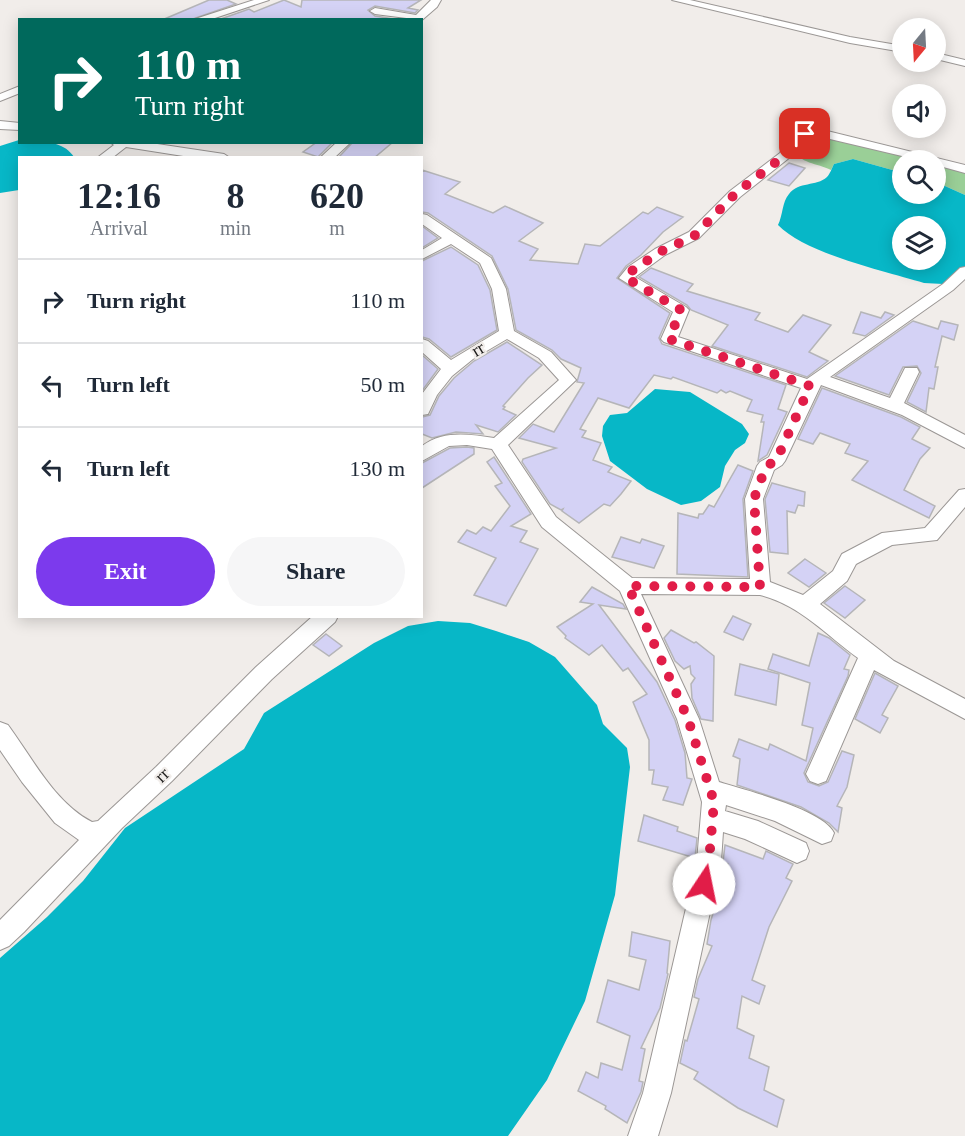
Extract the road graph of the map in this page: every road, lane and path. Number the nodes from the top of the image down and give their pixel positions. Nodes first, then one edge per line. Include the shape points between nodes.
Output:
1 (264, 0) edge
2 (436, 0) edge
3 (676, 0) edge
4 (375, 11) dead end
5 (204, 18) edge
6 (411, 18) edge
7 (417, 18) edge
8 (892, 47) edge
9 (946, 58) edge
10 (965, 63) edge
11 (18, 90) edge
12 (0, 98) edge
13 (0, 125) edge
14 (18, 127) edge
15 (119, 144) edge
16 (125, 144) edge
17 (343, 144) edge
18 (892, 151) edge
19 (181, 155) edge
20 (105, 156) edge
21 (328, 156) edge
22 (946, 164) edge
23 (965, 169) edge
24 (423, 219) edge
25 (452, 238) junction
26 (423, 254) edge
27 (965, 271) edge
28 (507, 333) junction
29 (423, 345) edge
30 (450, 367) junction
31 (911, 372) dead end
32 (814, 382) junction
33 (894, 405) junction
34 (423, 407) edge
35 (965, 442) edge
36 (498, 444) junction
37 (425, 445) edge
38 (965, 495) edge
39 (628, 586) junction
40 (760, 587) junction
41 (805, 604) junction
42 (326, 618) edge
43 (870, 656) junction
44 (965, 710) edge
45 (0, 732) edge
46 (819, 774) dead end
47 (710, 790) junction
48 (713, 818) junction
49 (106, 829) junction
50 (822, 833) dead end
51 (797, 851) dead end
52 (0, 938) edge
53 (643, 1136) edge

1 - 5 street
2 - 7 street
3 - 8 street
4 - 6 street
9 - 10 street
11 - 12 street
13 - 14 street
15 - 20 street
16 - 19 street
17 - 21 street
18 - 32 street via 811,131 735,194 694,236 660,252 626,278 681,310 669,339
22 - 23 street
24 - 25 street
25 - 26 street
25 - 28 street via 486,261 499,289
27 - 32 street
28 - 30 street, rr
28 - 36 street via 545,355 568,380
29 - 30 street
30 - 34 street, rr via 428,393
31 - 33 street
32 - 33 street
32 - 40 street via 776,461 766,466 754,499
33 - 35 street
36 - 37 street via 462,438
36 - 39 street via 549,522
38 - 41 street via 930,535 889,538 849,559 840,576
39 - 40 street
39 - 47 street via 688,719
40 - 41 street
41 - 43 street
42 - 49 street, rr via 249,686
43 - 44 street
43 - 46 street
45 - 49 street via 58,813 90,834
47 - 48 street
47 - 50 street via 781,812
48 - 51 street
48 - 53 street via 709,861 657,1093
49 - 52 street, rr

